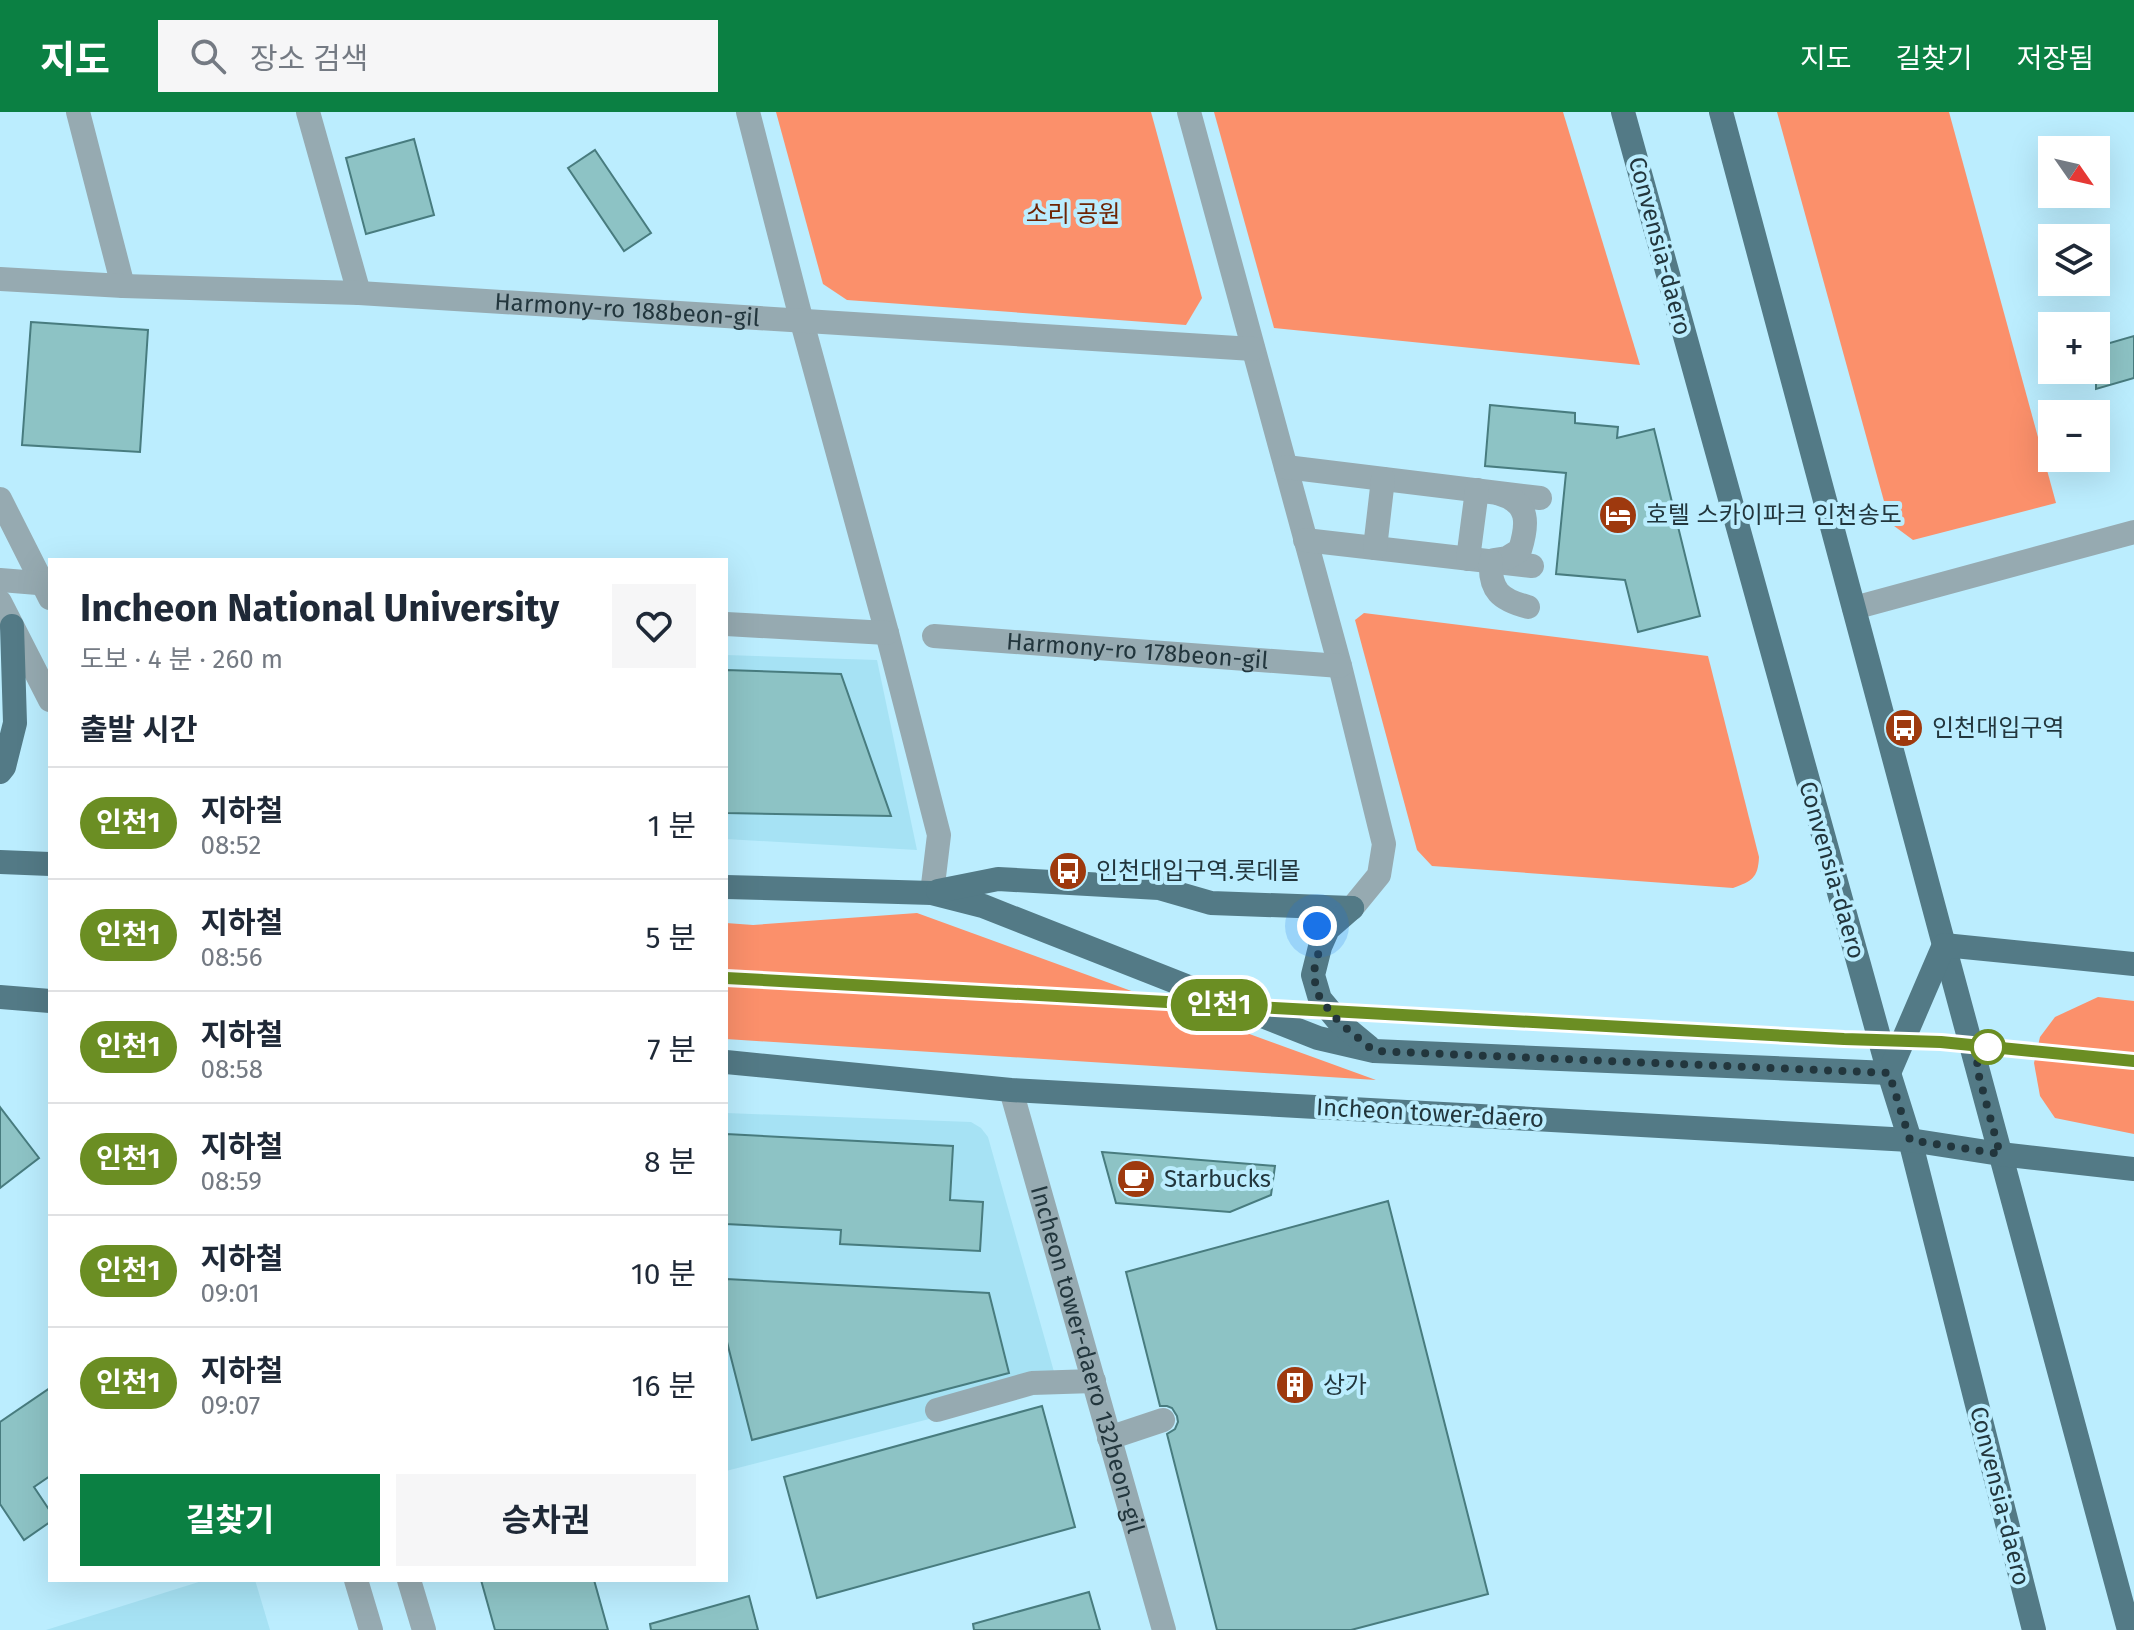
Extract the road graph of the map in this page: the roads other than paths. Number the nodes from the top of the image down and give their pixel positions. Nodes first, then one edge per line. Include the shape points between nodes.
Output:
1 (78, 112) edge
2 (308, 112) edge
3 (748, 112) edge
4 (1189, 112) edge
5 (1623, 112) edge
6 (1721, 112) edge
7 (0, 279) edge
8 (123, 286) junction
9 (359, 293) junction
10 (802, 322) junction
11 (1253, 349) junction
12 (1286, 467) junction
13 (1383, 479) junction
14 (1485, 491) junction
15 (1540, 498) dead end
16 (0, 499) edge
17 (2134, 532) edge
18 (1305, 540) junction
19 (1375, 548) junction
20 (1481, 560) junction
21 (1532, 566) dead end
22 (0, 580) edge
23 (48, 588) edge
24 (0, 602) edge
25 (1528, 607) dead end
26 (1854, 608) junction
27 (728, 624) edge
28 (12, 626) junction
29 (887, 633) junction
30 (934, 636) dead end
31 (1340, 666) junction
32 (48, 696) edge
33 (0, 772) edge
34 (0, 862) edge
35 (48, 864) edge
36 (728, 887) edge
37 (932, 893) junction
38 (1290, 905) junction
39 (1352, 908) junction
40 (1944, 945) junction
41 (1320, 947) junction
42 (2134, 964) edge
43 (0, 997) edge
44 (48, 1001) edge
45 (1374, 1051) junction
46 (728, 1062) edge
47 (1889, 1073) junction
48 (1011, 1090) junction
49 (1910, 1140) junction
50 (2000, 1154) junction
51 (2134, 1169) edge
52 (1094, 1381) junction
53 (937, 1410) dead end
54 (1163, 1420) dead end
55 (1109, 1438) junction
56 (357, 1582) edge
57 (410, 1582) edge
58 (371, 1630) edge
59 (424, 1630) edge
60 (1164, 1630) edge
61 (2034, 1630) edge
62 (2129, 1630) edge

1 - 8 street
2 - 9 street
3 - 10 street
4 - 11 street
5 - 47 main road, Convensia-daero
6 - 26 main road
7 - 8 street, Harmony-ro 188beon-gil
8 - 9 street, Harmony-ro 188beon-gil
9 - 10 street, Harmony-ro 188beon-gil
10 - 11 street, Harmony-ro 188beon-gil
10 - 29 street
11 - 12 street
12 - 13 street
12 - 18 street
13 - 14 street
13 - 19 street
14 - 15 street
14 - 20 street
14 - 20 street via 1508,497 1522,507 1525,519 1520,550 1507,558
16 - 23 street
17 - 26 street
18 - 19 street
18 - 31 street
19 - 20 street
20 - 21 street
20 - 25 street via 1495,589
22 - 23 street
24 - 28 street
26 - 40 main road
27 - 29 street
28 - 32 street
28 - 33 main road via 15,723
29 - 37 street via 939,835
30 - 31 street, Harmony-ro 178beon-gil
31 - 39 street via 1384,844 1379,875
34 - 35 main road
36 - 37 main road
37 - 38 main road via 998,879 1159,888 1211,903
37 - 45 main road via 983,906 1318,1038
38 - 39 main road
38 - 41 main road via 1317,926
39 - 41 main road via 1328,929
40 - 42 main road
40 - 47 main road
40 - 50 main road
41 - 45 main road via 1313,975 1320,999
43 - 44 main road
45 - 47 main road
46 - 48 main road, Incheon tower-daero
47 - 49 main road, Convensia-daero
48 - 49 main road, Incheon tower-daero
48 - 52 street, Incheon tower-daero 132beon-gil
49 - 50 main road, Incheon tower-daero
49 - 61 main road, Convensia-daero
50 - 51 main road, Incheon tower-daero
50 - 62 main road
52 - 53 street via 1032,1383
52 - 55 street, Incheon tower-daero 132beon-gil
54 - 55 street
55 - 60 street, Incheon tower-daero 132beon-gil
56 - 58 street
57 - 59 street

